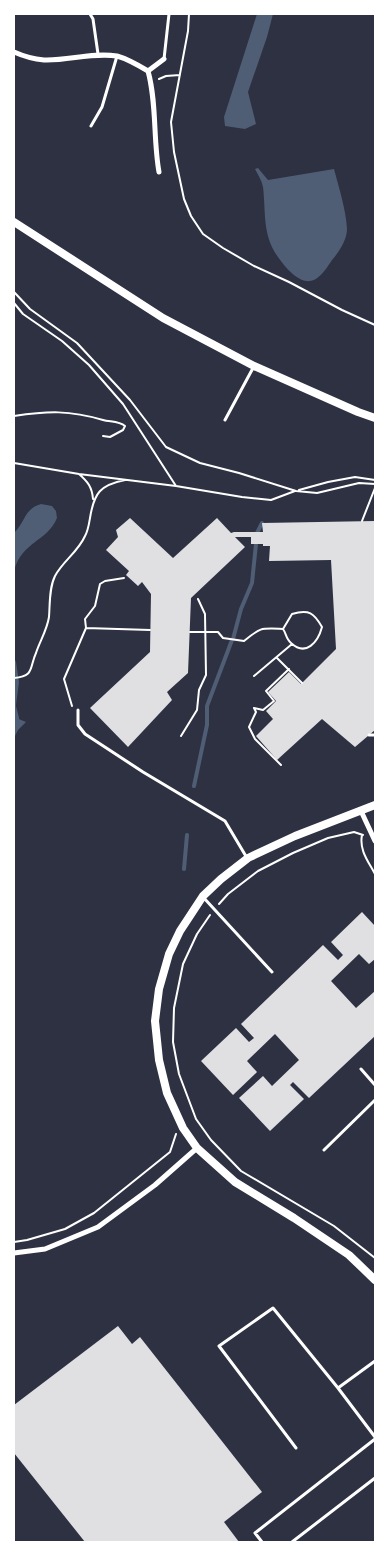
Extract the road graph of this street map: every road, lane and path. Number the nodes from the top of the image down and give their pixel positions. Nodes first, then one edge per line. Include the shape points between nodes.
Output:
1 (90, 14) edge
2 (169, 14) edge
3 (190, 14) edge
4 (14, 52) edge
5 (98, 54) junction
6 (117, 56) junction
7 (164, 59) joint
8 (148, 71) junction
9 (180, 75) junction
10 (151, 83) junction
11 (91, 126) dead end
12 (159, 172) dead end
13 (14, 222) edge
14 (14, 292) edge
15 (14, 303) edge
16 (375, 325) edge
17 (254, 366) junction
18 (14, 416) edge
19 (375, 418) edge
20 (225, 420) dead end
21 (103, 436) dead end
22 (14, 463) edge
23 (79, 474) junction
24 (127, 480) junction
25 (375, 480) edge
26 (375, 484) edge
27 (176, 486) junction
28 (375, 488) edge
29 (296, 491) junction
30 (93, 500) junction
31 (362, 521) dead end
32 (124, 578) dead end
33 (198, 599) dead end
34 (86, 628) junction
35 (282, 629) junction
36 (150, 630) dead end
37 (190, 632) dead end
38 (204, 633) junction
39 (292, 644) junction
40 (277, 658) junction
41 (289, 669) junction
42 (254, 676) dead end
43 (14, 678) edge
44 (302, 683) dead end
45 (78, 710) joint
46 (369, 735) dead end
47 (375, 735) edge
48 (181, 736) dead end
49 (281, 765) dead end
50 (375, 805) edge
51 (361, 811) junction
52 (362, 835) junction
53 (374, 838) edge
54 (248, 858) junction
55 (375, 874) edge
56 (202, 896) junction
57 (214, 909) junction
58 (272, 972) dead end
59 (361, 1069) dead end
60 (375, 1085) edge
61 (375, 1100) edge
62 (196, 1119) junction
63 (184, 1128) junction
64 (197, 1148) junction
65 (324, 1150) dead end
66 (14, 1242) edge
67 (14, 1253) edge
68 (375, 1258) edge
69 (375, 1280) edge
70 (375, 1361) edge
71 (338, 1388) junction
72 (375, 1438) edge
73 (296, 1448) dead end
74 (375, 1478) edge
75 (262, 1542) edge
76 (292, 1542) edge

1 - 5 lane
2 - 7 lane
3 - 9 path
4 - 5 street via 44,60
5 - 6 street
6 - 8 street
6 - 11 lane via 102,107
7 - 8 street
8 - 10 street
9 - 10 path via 166,76
9 - 16 path via 172,122 174,152 184,199 203,234 254,266
10 - 12 street
13 - 17 street via 163,318
14 - 29 path via 30,309 77,343 130,400 166,447 200,463
15 - 27 path via 23,314 62,341 90,366 123,404
17 - 19 street
17 - 20 lane
18 - 21 path via 70,412 125,426 110,437
22 - 23 path
23 - 24 path
23 - 30 path via 88,481
24 - 27 path
24 - 30 path via 107,485
25 - 29 path via 355,477
26 - 29 path via 359,483 317,493
27 - 29 path via 271,500
28 - 31 path
30 - 43 path via 85,538 54,577 49,619 32,667 24,677
32 - 34 path via 100,584 95,606 85,619
33 - 38 path via 205,614
34 - 36 path
34 - 45 path via 64,679 73,708
35 - 38 path via 263,628 244,641 223,638 218,632
35 - 39 path
35 - 39 path via 292,614 309,612 316,617 322,627 320,638 305,648
37 - 38 path
38 - 48 path via 206,675 199,690 197,710
39 - 40 path
40 - 41 path
40 - 42 path
41 - 44 path
41 - 49 path via 266,691 274,701 263,710 254,708 256,712 249,727 255,739
45 - 54 lane via 78,725 85,734 225,820
46 - 47 lane
50 - 51 street
51 - 53 street
51 - 54 street
52 - 53 path
52 - 55 path via 363,853
52 - 57 path via 354,832 328,838 258,871
54 - 56 street
56 - 57 lane
56 - 63 street via 168,954 155,1021 167,1093
57 - 58 lane
57 - 62 path via 197,934 183,964 174,1008 173,1042 179,1074
59 - 60 lane
61 - 65 lane
62 - 63 path
62 - 68 path via 241,1171 334,1226
63 - 64 street
63 - 66 path via 175,1135 170,1152 94,1214 65,1229
64 - 67 street via 155,1185 98,1227 46,1249
64 - 69 street via 235,1182 348,1255
70 - 71 lane
71 - 72 lane
71 - 73 lane via 273,1308 219,1346
72 - 75 lane via 255,1534
74 - 76 lane

